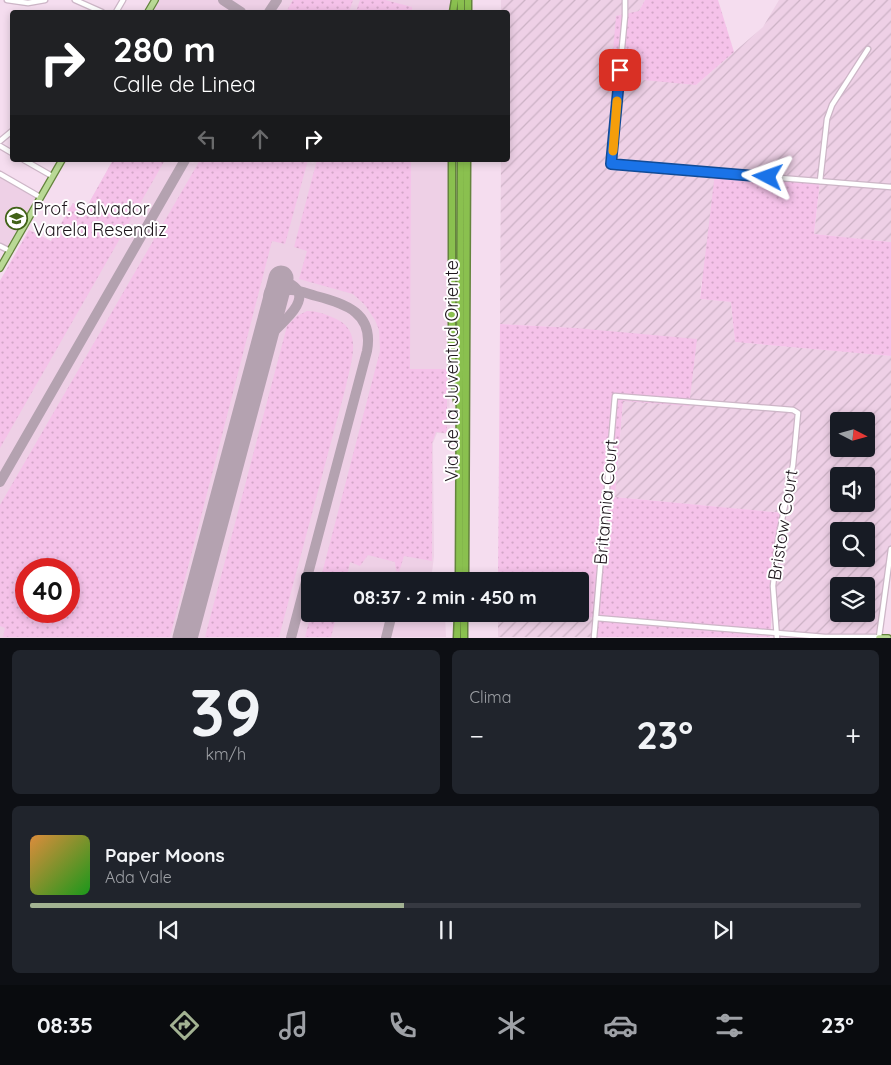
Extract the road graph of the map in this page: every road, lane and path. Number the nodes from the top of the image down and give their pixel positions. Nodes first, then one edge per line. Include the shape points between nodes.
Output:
1 (7, 0) edge
2 (45, 0) edge
3 (75, 0) edge
4 (625, 0) edge
5 (83, 1) edge
6 (99, 10) edge
7 (868, 49) dead end
8 (28, 162) edge
9 (61, 162) edge
10 (452, 162) edge
11 (460, 162) edge
12 (467, 162) edge
13 (0, 174) edge
14 (52, 176) junction
15 (820, 181) junction
16 (891, 188) edge
17 (40, 197) junction
18 (0, 246) edge
19 (10, 251) junction
20 (0, 268) edge
21 (615, 396) joint
22 (460, 415) junction
23 (891, 549) edge
24 (462, 567) junction
25 (461, 572) edge
26 (463, 572) edge
27 (596, 618) junction
28 (458, 622) edge
29 (464, 622) edge
30 (777, 635) edge
31 (832, 637) edge
32 (879, 637) edge
33 (457, 638) edge
34 (464, 638) edge
35 (594, 638) edge
36 (888, 638) edge

1 - 2 street via 28,3
3 - 5 street
4 - 15 street via 611,164
5 - 6 street
7 - 15 street via 832,105 827,119
8 - 14 street
9 - 14 main road
10 - 22 highway via 452,364
11 - 22 highway, Via de la Juventud Oriente
12 - 24 highway, Via de la Juventud Oriente
13 - 17 street
14 - 17 main road
15 - 16 street
17 - 19 main road
18 - 19 street
19 - 20 main road
21 - 27 street, Britannia Court
21 - 30 street, Bristow Court via 798,412 773,586
22 - 24 highway, Via de la Juventud Oriente
23 - 32 street
24 - 25 highway, Via de la Juventud Oriente
24 - 26 highway, Via de la Juventud Oriente
27 - 30 street
27 - 35 street, Britannia Court
28 - 33 highway
29 - 34 highway
30 - 31 street
31 - 32 street
32 - 36 main road

